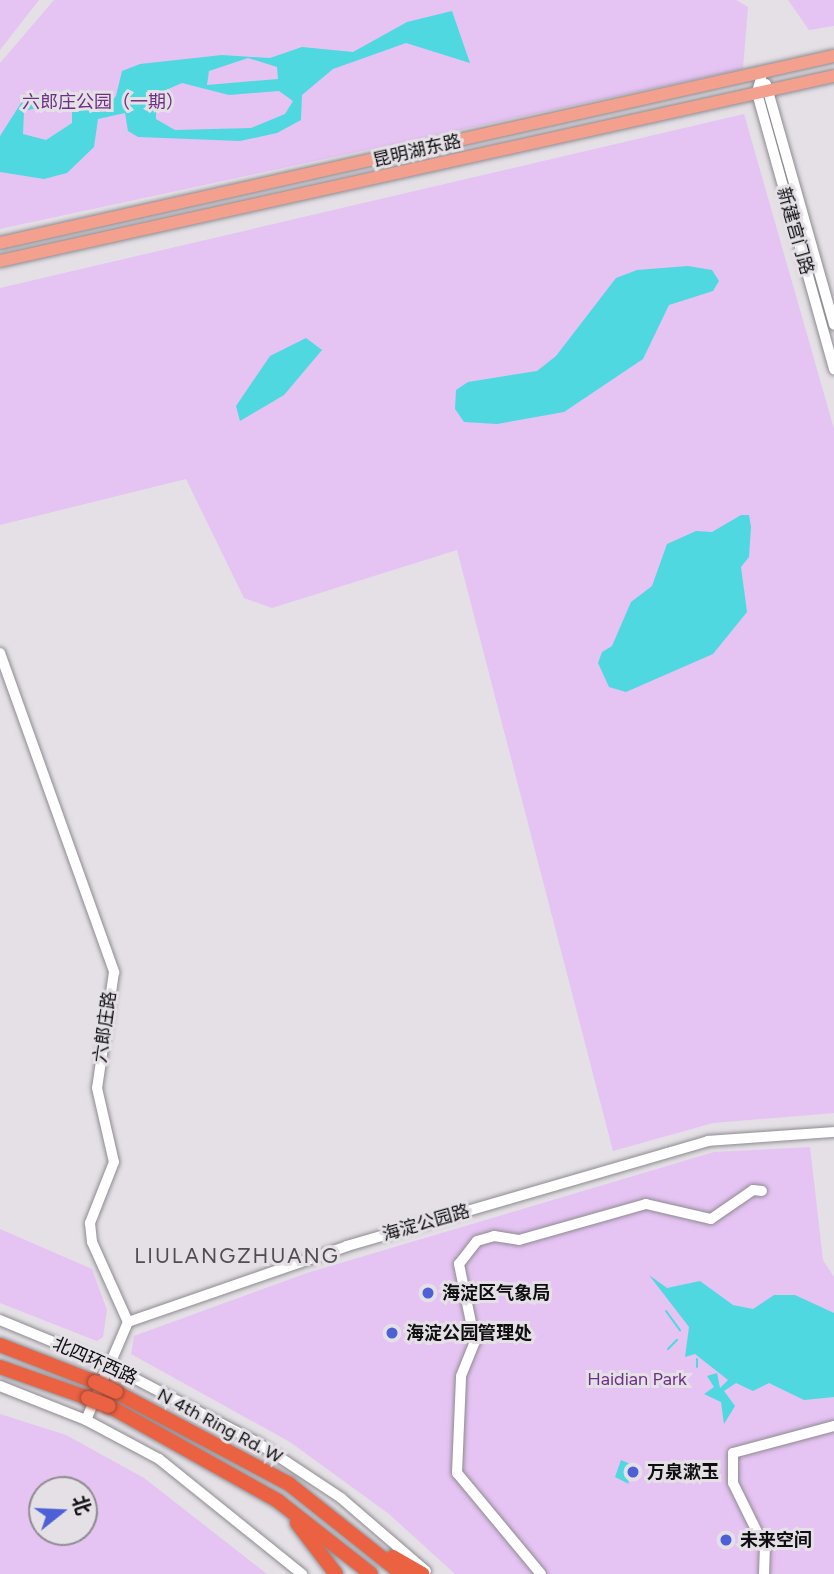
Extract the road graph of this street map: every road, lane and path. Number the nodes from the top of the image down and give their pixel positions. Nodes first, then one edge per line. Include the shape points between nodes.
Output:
1 (834, 56) edge
2 (762, 74) junction
3 (834, 76) edge
4 (763, 92) junction
5 (0, 243) edge
6 (0, 261) edge
7 (834, 325) edge
8 (834, 369) edge
9 (0, 653) edge
10 (834, 1132) edge
11 (762, 1191) dead end
12 (0, 1321) edge
13 (128, 1322) junction
14 (0, 1345) edge
15 (107, 1364) junction
16 (0, 1367) edge
17 (0, 1386) edge
18 (86, 1420) junction
19 (834, 1426) edge
20 (278, 1501) junction
21 (368, 1542) junction
22 (302, 1574) edge
23 (338, 1574) edge
24 (371, 1574) edge
25 (402, 1574) edge
26 (422, 1574) edge
27 (429, 1574) edge
28 (541, 1574) edge
29 (764, 1574) edge

1 - 2 main road, 昆明湖东路
2 - 4 street
2 - 5 main road, 昆明湖东路
3 - 4 main road, 昆明湖东路
4 - 6 main road, 昆明湖东路
4 - 7 street, 新建宫门路
4 - 8 street, 新建宫门路
9 - 13 street, 六郎庄路 via 114,972 97,1088 114,1162 90,1223 92,1242
10 - 13 street, 海淀公园路 via 708,1141 346,1246
11 - 28 street via 753,1190 711,1219 646,1204 519,1240 494,1236 477,1241 460,1264 475,1342 461,1377 457,1473
12 - 15 street, 北四环西路
13 - 15 street
14 - 21 highway, N 4th Ring Rd. W, bridge via 116,1392 289,1484
15 - 18 street
15 - 27 street, 北四环西路 via 257,1443 341,1498
16 - 20 highway, N 4th Ring Rd. W, bridge via 109,1406
17 - 18 street
18 - 22 street via 217,1500
19 - 29 street via 733,1453 733,1483 765,1548
20 - 23 highway
20 - 24 highway, N 4th Ring Rd. W
21 - 25 highway, N 4th Ring Rd. W
21 - 26 highway

